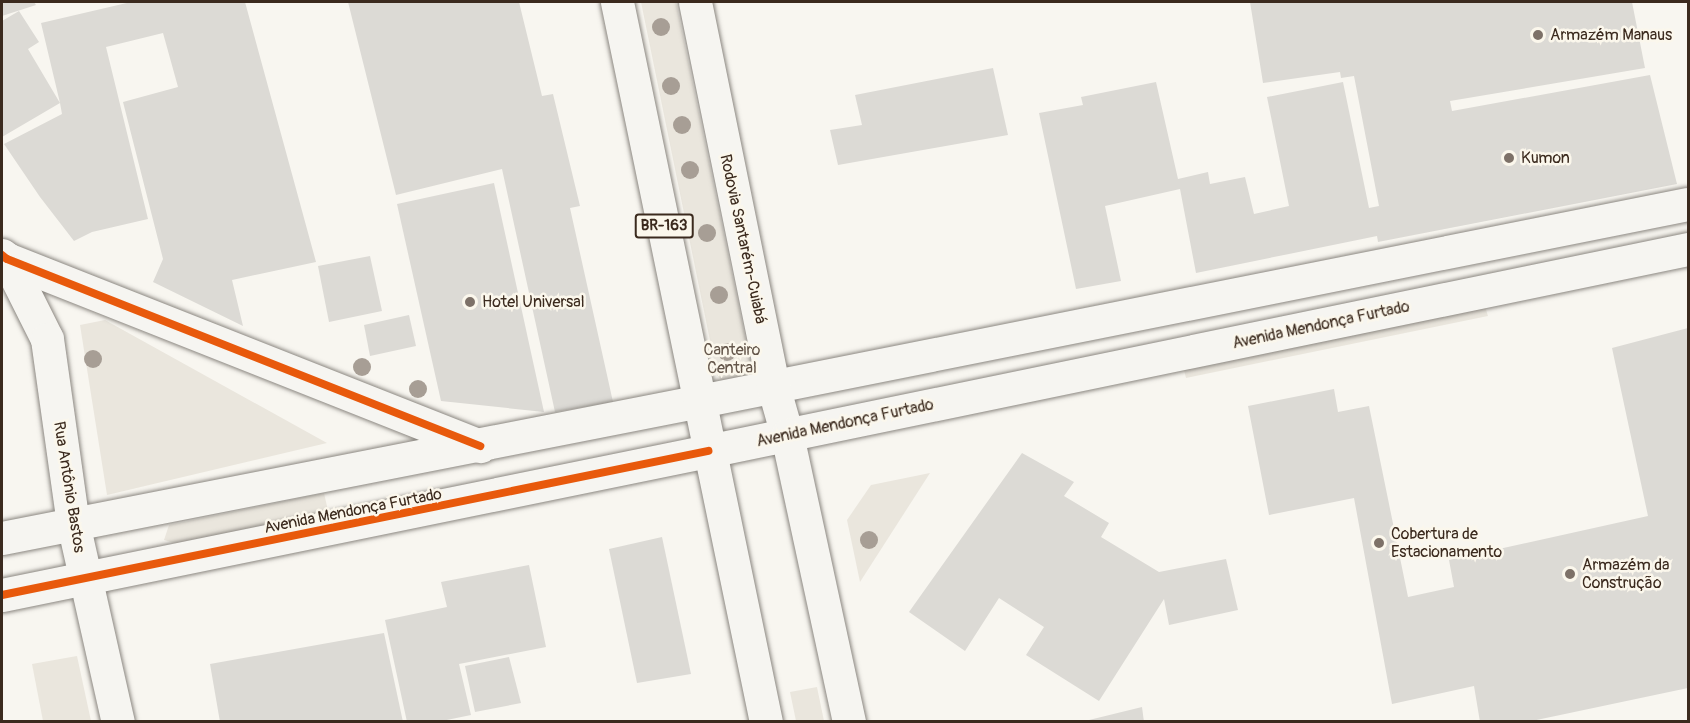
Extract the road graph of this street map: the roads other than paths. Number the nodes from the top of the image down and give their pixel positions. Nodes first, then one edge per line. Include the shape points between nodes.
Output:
1 (617, 2) edge
2 (695, 2) edge
3 (1689, 204) edge
4 (1689, 249) edge
5 (4, 257) edge
6 (774, 389) junction
7 (700, 401) junction
8 (787, 435) junction
9 (480, 446) junction
10 (708, 451) junction
11 (376, 467) junction
12 (387, 518) junction
13 (73, 523) junction
14 (2, 538) edge
15 (84, 578) junction
16 (2, 595) edge
17 (118, 722) edge
18 (766, 722) edge
19 (849, 722) edge

1 - 7 main road, BR-163
2 - 6 main road, Rodovia Santarém-Cuiabá
3 - 6 main road
4 - 8 main road, Avenida Mendonça Furtado
5 - 9 main road
5 - 13 main road, Rua Antônio Bastos via 47,339
6 - 7 main road
6 - 8 main road, Rodovia Santarém-Cuiabá
7 - 9 main road
7 - 10 main road, BR-163
8 - 10 main road, Avenida Mendonça Furtado
8 - 19 main road, Rodovia Santarém-Cuiabá
9 - 11 main road
10 - 12 main road, Avenida Mendonça Furtado
10 - 18 main road, BR-163
11 - 12 main road
11 - 13 main road
12 - 15 main road, Avenida Mendonça Furtado
13 - 14 main road
13 - 15 main road, Rua Antônio Bastos
15 - 16 main road, Avenida Mendonça Furtado
15 - 17 main road, Rua Antônio Bastos

